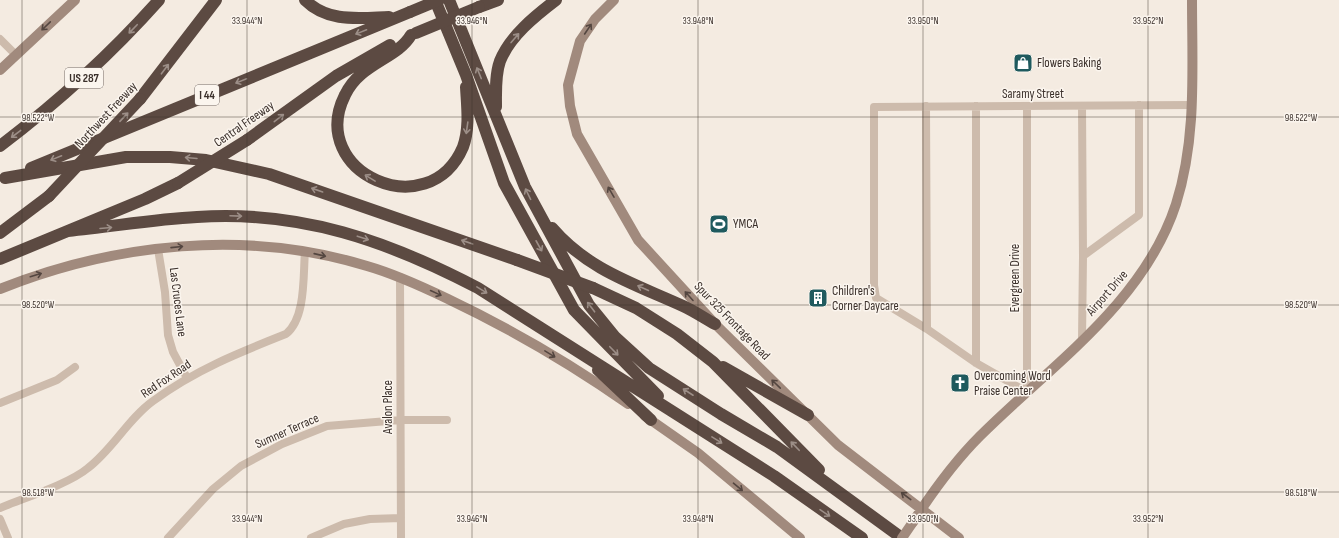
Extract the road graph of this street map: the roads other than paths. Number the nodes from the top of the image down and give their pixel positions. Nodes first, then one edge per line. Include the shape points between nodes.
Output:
1 (75, 0) edge
2 (159, 0) edge
3 (216, 0) edge
4 (305, 0) edge
5 (435, 0) edge
6 (439, 0) edge
7 (449, 0) edge
8 (498, 0) edge
9 (556, 0) edge
10 (614, 0) edge
11 (1192, 0) edge
12 (396, 17) junction
13 (414, 34) junction
14 (0, 39) edge
15 (16, 55) junction
16 (0, 70) edge
17 (466, 75) junction
18 (1140, 105) junction
19 (1192, 105) junction
20 (926, 106) junction
21 (976, 106) junction
22 (1027, 106) junction
23 (1082, 106) junction
24 (496, 114) junction
25 (0, 146) edge
26 (3, 179) edge
27 (536, 209) junction
28 (68, 231) junction
29 (0, 233) edge
30 (158, 249) junction
31 (305, 251) junction
32 (1083, 256) junction
33 (0, 259) edge
34 (400, 277) junction
35 (0, 289) edge
36 (715, 324) junction
37 (927, 330) junction
38 (1082, 340) junction
39 (577, 349) junction
40 (713, 362) junction
41 (976, 363) junction
42 (75, 367) dead end
43 (187, 378) junction
44 (1027, 392) junction
45 (0, 403) edge
46 (672, 412) junction
47 (808, 415) junction
48 (400, 420) junction
49 (447, 420) dead end
50 (651, 420) junction
51 (842, 494) junction
52 (0, 508) edge
53 (922, 508) junction
54 (401, 518) junction
55 (0, 519) edge
56 (8, 538) edge
57 (168, 538) edge
58 (311, 538) edge
59 (401, 538) edge
60 (800, 538) edge
61 (862, 538) edge
62 (902, 538) edge
63 (959, 538) edge

1 -> 15 main road
2 -> 25 highway, US 287 via 108,56 74,87
29 -> 3 highway, Northwest Freeway, bridge via 49,196 140,99
4 - 12 highway via 315,8 347,19
5 - 17 highway
6 - 12 highway, I 44, bridge
24 -> 7 highway
8 - 13 highway, Central Freeway, bridge
24 -> 9 highway via 496,84 500,61 522,29
36 -> 10 main road, Spur 325 Frontage Road via 638,240 577,134 568,85 573,65 580,41 595,19
11 - 19 main road, Airport Drive
12 -> 26 highway, I 44
17 -> 13 highway via 466,133 463,147 446,170 435,178 408,187 387,185 364,174 350,160 340,139 339,117 344,96 364,70 406,43
28 -> 13 highway, Central Freeway, bridge via 178,183 247,140 355,64
14 - 15 street
15 - 16 main road
17 -> 46 highway via 504,183 574,310
18 - 19 street, Saramy Street
18 - 23 street, Saramy Street
18 - 32 street via 1139,215
19 - 38 main road, Airport Drive via 1186,164 1175,206 1165,229 1143,270
20 - 21 street, Saramy Street
20 - 37 street
20 - 37 street, Saramy Street via 874,107 874,285 876,298
21 - 22 street, Saramy Street
21 - 41 street
22 - 23 street, Saramy Street
22 - 44 street, Evergreen Drive
23 - 32 street
27 -> 24 highway
40 -> 26 highway, bridge via 636,308 593,288 276,176 206,160 126,157
36 -> 27 highway via 685,307 594,265 567,245
51 -> 27 highway via 778,447 649,368 615,337 589,305
28 - 33 highway, Central Freeway
28 -> 39 highway via 190,217 236,216 306,224 346,232 433,264 478,288
30 -> 31 main road via 211,245
35 -> 30 main road via 32,276 94,258
30 - 43 street, Las Cruces Lane via 168,335 173,352
31 -> 34 main road via 366,265
31 - 43 street, Red Fox Road via 300,314 291,330 223,359
32 - 38 street
34 - 48 street, Avalon Place
34 -> 50 main road via 493,320 591,378
47 -> 36 main road, Spur 325 Frontage Road
37 - 41 street
38 - 44 main road, Airport Drive
39 - 46 highway
39 - 50 highway
40 - 47 highway
51 -> 40 highway
41 - 44 street
42 - 45 street via 57,380
43 - 52 street, Red Fox Road via 135,416 88,469
44 - 53 main road, Airport Drive via 966,451 943,477
46 -> 61 highway via 774,476
53 -> 47 main road, Spur 325 Frontage Road via 838,445
48 - 49 street, Sumner Terrace
48 - 54 street, Avalon Place
48 - 57 street, Sumner Terrace via 327,426 282,444 241,466 213,489
50 -> 60 main road via 698,454
51 - 62 highway
53 - 62 main road, Airport Drive, bridge
53 - 63 main road, Spur 325 Frontage Road
54 - 58 street via 370,519 344,524
54 - 59 street, Avalon Place
55 - 56 street

